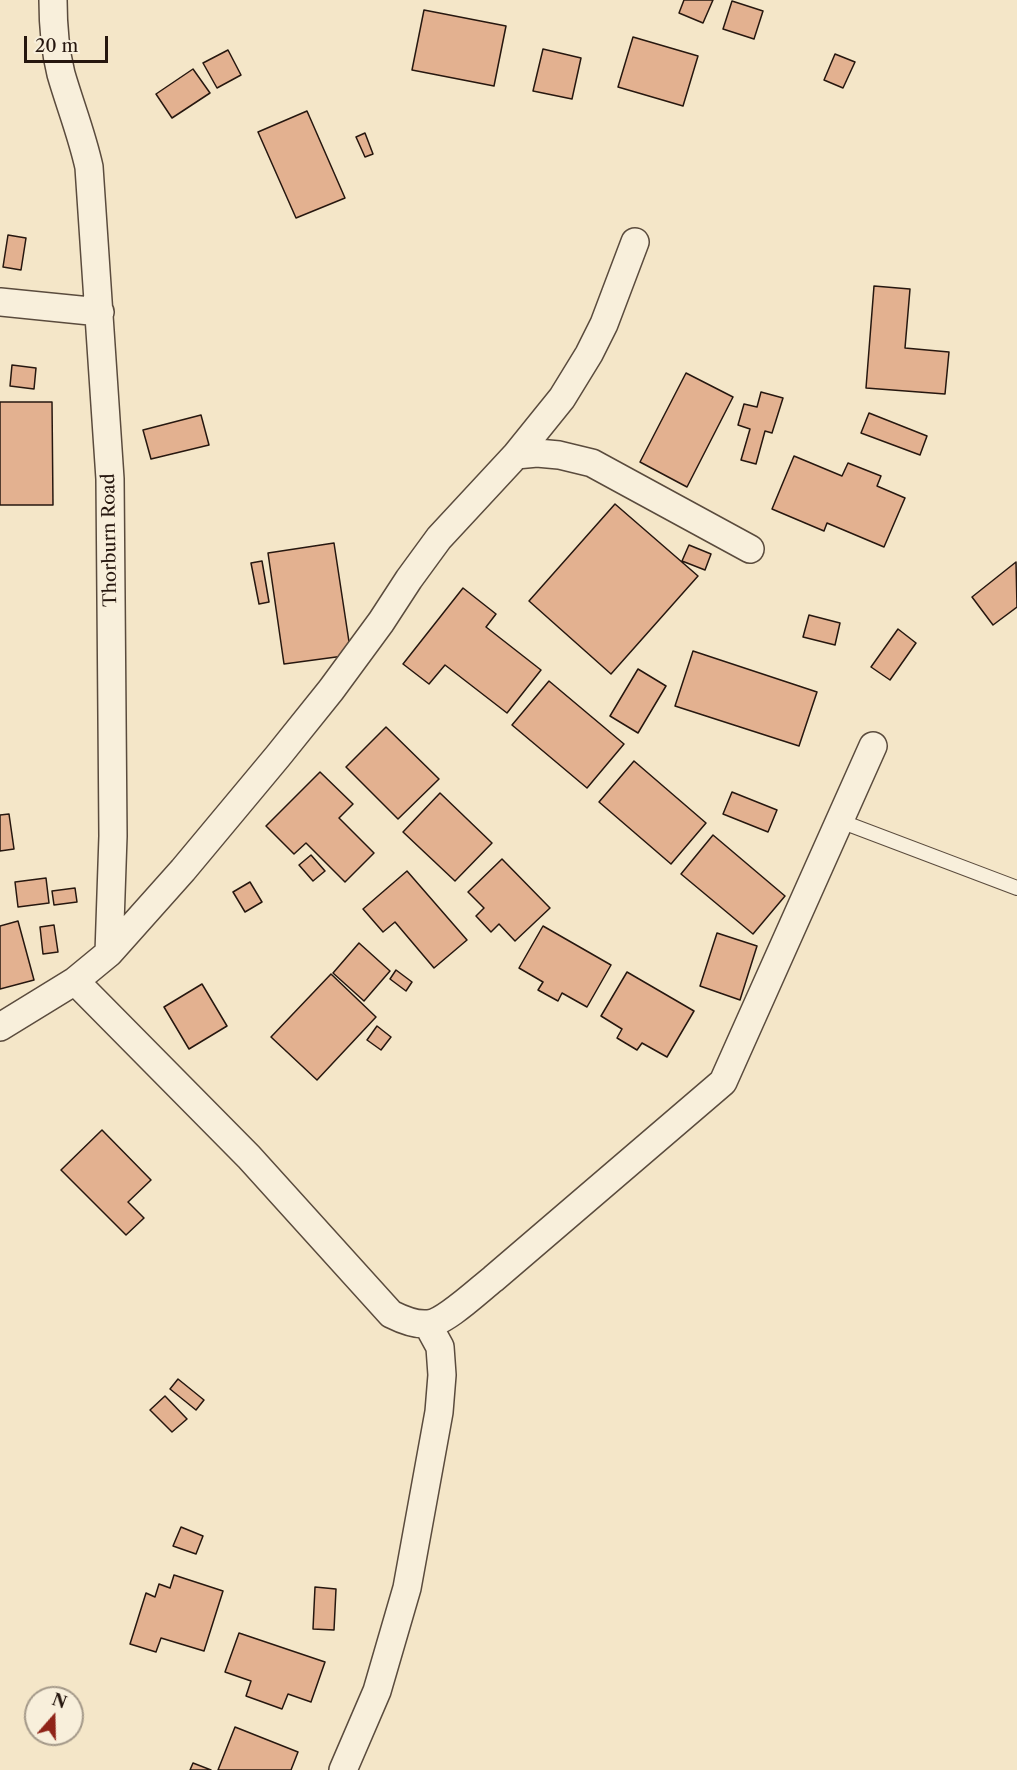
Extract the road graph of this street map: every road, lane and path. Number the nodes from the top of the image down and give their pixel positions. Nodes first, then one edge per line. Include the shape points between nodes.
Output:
1 (53, 0) edge
2 (635, 242) dead end
3 (0, 302) edge
4 (100, 312) junction
5 (516, 455) junction
6 (750, 549) dead end
7 (873, 746) dead end
8 (840, 821) junction
9 (1017, 888) edge
10 (109, 953) junction
11 (75, 981) junction
12 (0, 1026) edge
13 (428, 1325) junction
14 (343, 1770) edge

1 - 4 street, Thorburn Road via 61,72 89,167
2 - 5 street via 589,354 562,398
3 - 4 street
4 - 10 street, Thorburn Road via 110,479
5 - 6 street via 548,454 592,463
5 - 10 street via 439,538 332,690
7 - 8 street
8 - 9 lane
8 - 13 street via 723,1082 459,1307
10 - 11 street
11 - 12 street
11 - 13 street via 249,1157 391,1314
13 - 14 street via 440,1347 442,1375 439,1412 407,1588 376,1691

